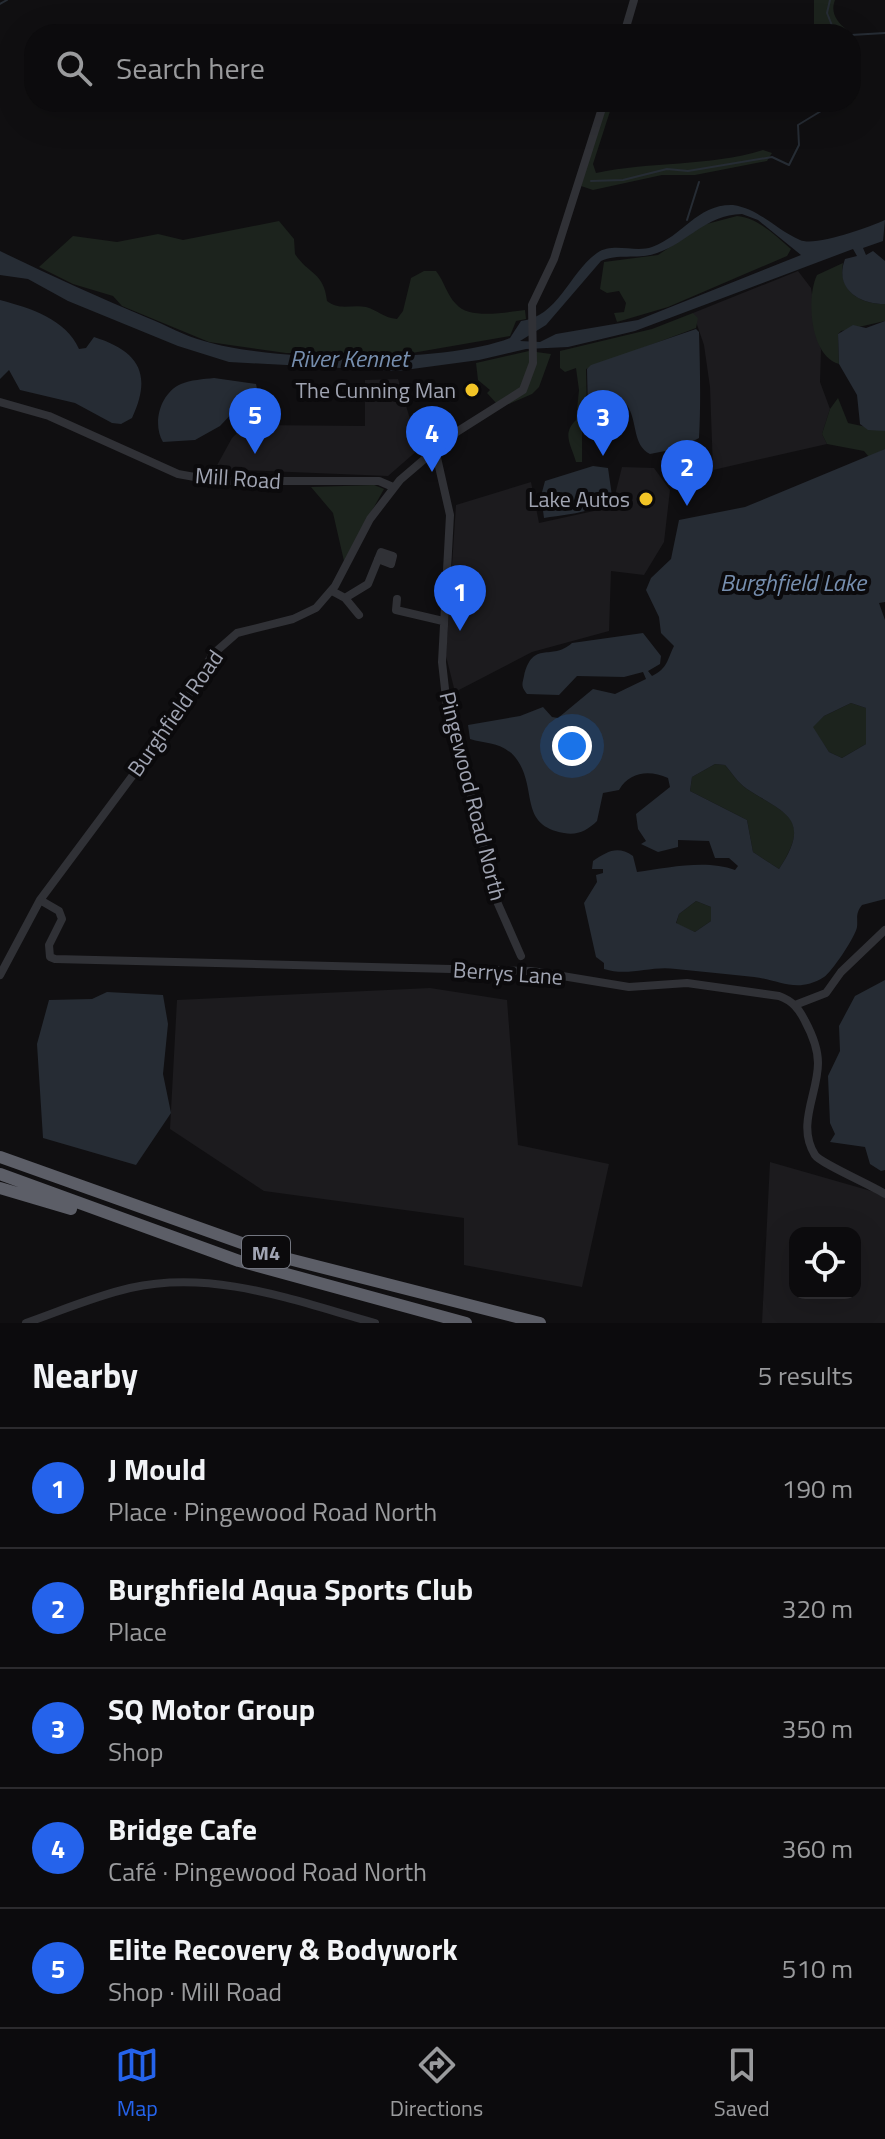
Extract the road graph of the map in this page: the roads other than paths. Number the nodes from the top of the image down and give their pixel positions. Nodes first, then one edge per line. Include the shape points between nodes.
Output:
1 (634, 0) edge
2 (627, 24) edge
3 (601, 112) edge
4 (0, 402) edge
5 (435, 449) junction
6 (393, 487) junction
7 (378, 559) dead end
8 (332, 591) junction
9 (345, 598) junction
10 (397, 599) dead end
11 (396, 610) junction
12 (359, 615) dead end
13 (390, 620) dead end
14 (443, 621) junction
15 (40, 900) junction
16 (885, 930) edge
17 (518, 954) dead end
18 (0, 975) edge
19 (795, 1005) junction
20 (0, 1150) edge
21 (0, 1157) edge
22 (0, 1174) edge
23 (45, 1175) junction
24 (0, 1188) edge
25 (885, 1194) edge
26 (117, 1219) junction
27 (26, 1323) edge
28 (375, 1323) edge
29 (466, 1323) edge
30 (540, 1323) edge

1 - 2 street
3 - 5 street, Burghfield Road via 531,315 533,357 527,382 520,394
4 - 6 street, Mill Road via 49,416 178,474 217,481 379,481
5 - 6 street, Burghfield Road
5 - 14 street, Pingewood Road North via 450,515
6 - 8 street, Burghfield Road
7 - 9 street via 368,584
8 - 9 street
8 - 15 street, Burghfield Road via 304,615 250,628 222,645 140,767
9 - 12 street
10 - 11 street
11 - 13 street
11 - 14 street
14 - 17 street, Pingewood Road North via 447,707 491,888
15 - 18 street, Burghfield Road
15 - 19 street, Berrys Lane via 59,911 62,919 49,945 55,959 532,971 629,987 702,985 779,996
16 - 19 street via 826,993
19 - 25 street via 809,1027 818,1063 807,1129 815,1155
20 - 23 highway, M4
21 - 23 highway, M4
22 - 26 highway, M4
23 - 30 highway, M4 via 281,1257
24 - 26 highway, M4
26 - 29 highway, M4 via 239,1261
27 - 28 street via 113,1292 185,1281 253,1289

